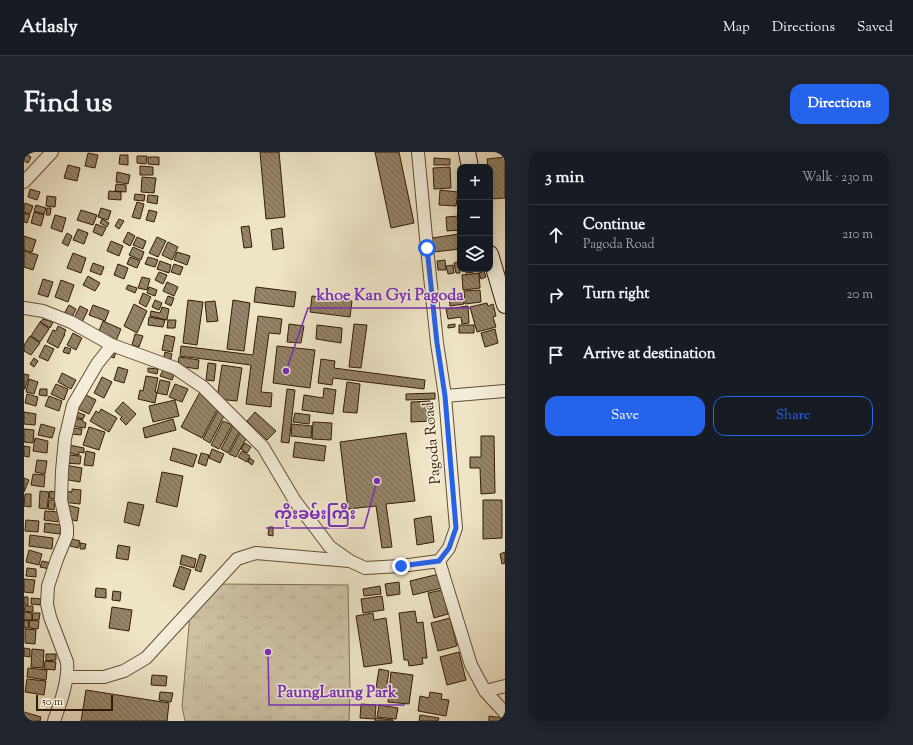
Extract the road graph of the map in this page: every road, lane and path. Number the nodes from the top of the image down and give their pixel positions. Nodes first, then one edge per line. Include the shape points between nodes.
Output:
1 (52, 152) edge
2 (418, 152) edge
3 (467, 152) edge
4 (469, 164) edge
5 (24, 182) edge
6 (493, 264) edge
7 (505, 305) edge
8 (24, 308) edge
9 (112, 345) junction
10 (505, 390) edge
11 (445, 396) junction
12 (350, 561) junction
13 (439, 561) junction
14 (67, 677) junction
15 (505, 686) edge
16 (486, 691) junction
17 (505, 712) edge
18 (54, 721) edge

1 - 5 street
2 - 11 street, Pagoda Road via 436,335
3 - 4 street
6 - 7 street
8 - 9 street via 43,311 71,322
9 - 12 street via 175,368 203,387 263,447 295,501 330,547
9 - 14 street via 96,364 73,405 66,439 61,500 67,535 48,586 47,604 67,662
10 - 11 street
11 - 13 street, Pagoda Road via 456,528 449,548
12 - 13 street via 365,568
12 - 14 street via 256,553 237,560 146,658 124,671 104,677
13 - 16 street via 471,665
14 - 18 street
15 - 16 street
16 - 17 street

